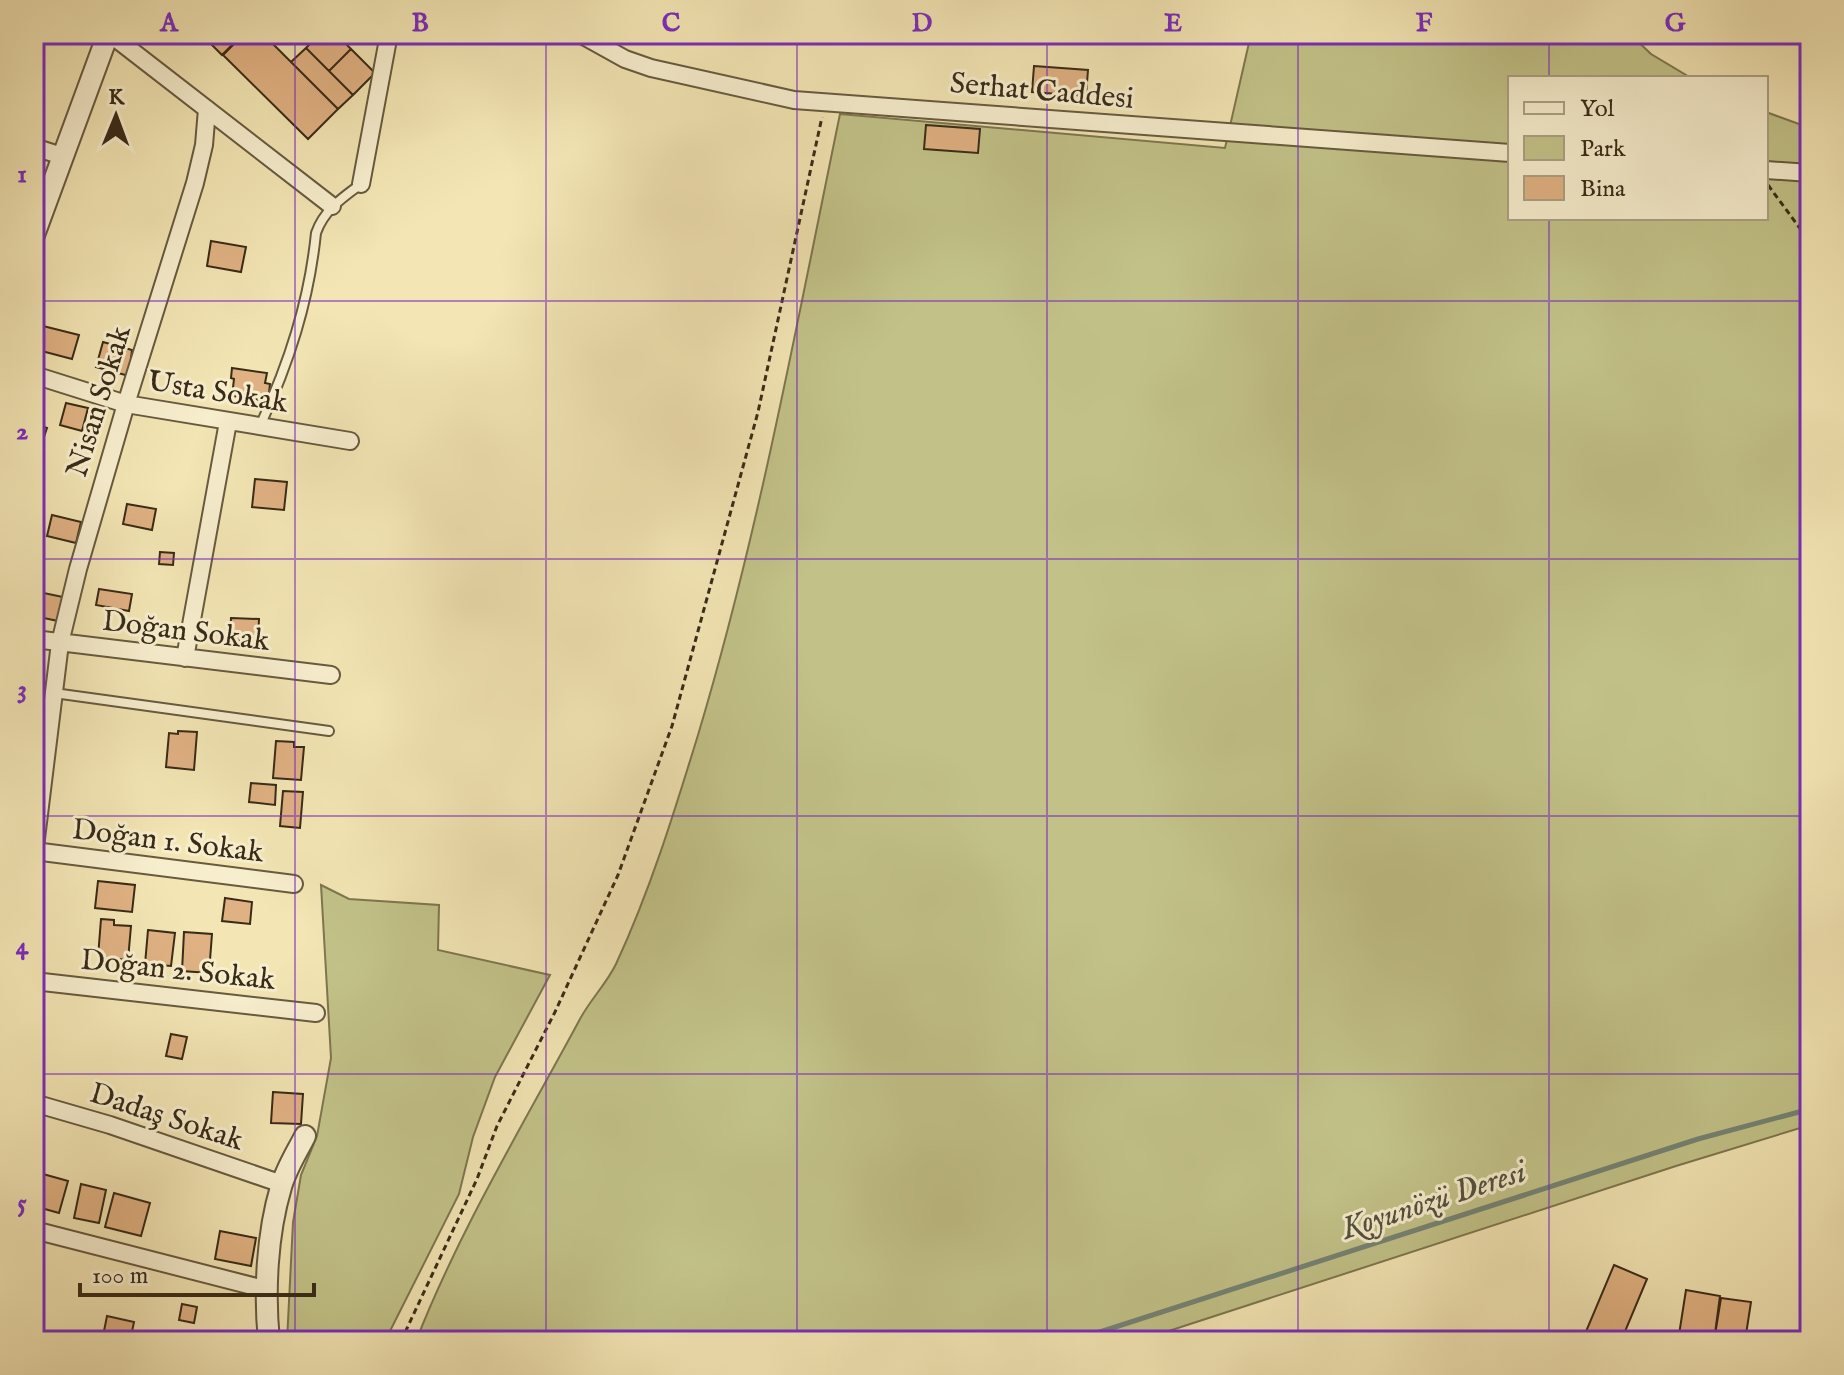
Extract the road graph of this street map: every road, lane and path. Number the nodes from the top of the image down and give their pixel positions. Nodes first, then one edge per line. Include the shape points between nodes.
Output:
1 (109, 34) edge
2 (389, 34) edge
3 (580, 34) edge
4 (826, 102) junction
5 (207, 109) junction
6 (34, 147) edge
7 (1508, 153) edge
8 (62, 156) junction
9 (1768, 170) edge
10 (1810, 173) edge
11 (361, 184) joint
12 (1768, 185) edge
13 (332, 206) junction
14 (34, 235) edge
15 (1810, 242) edge
16 (34, 375) edge
17 (126, 404) junction
18 (228, 422) junction
19 (260, 427) junction
20 (350, 441) dead end
21 (34, 639) edge
22 (60, 643) junction
23 (185, 658) junction
24 (331, 675) dead end
25 (54, 693) junction
26 (329, 731) dead end
27 (34, 853) edge
28 (294, 884) dead end
29 (34, 981) edge
30 (316, 1013) dead end
31 (36, 1108) edge
32 (305, 1136) dead end
33 (282, 1184) junction
34 (34, 1230) edge
35 (268, 1290) junction
36 (269, 1341) edge
37 (401, 1341) edge

1 - 5 street
1 - 8 street
2 - 11 street
3 - 4 street, Serhat Caddesi via 651,68 794,100
4 - 7 street, Serhat Caddesi
4 - 37 path via 758,412 672,726 618,875
5 - 13 street
5 - 17 street, Nisan Sokak via 195,183
6 - 8 street
8 - 14 street
9 - 10 street
11 - 13 lane
12 - 15 path
13 - 19 lane via 316,233 292,352
16 - 17 street, Usta Sokak
17 - 18 street, Usta Sokak
17 - 22 street, Nisan Sokak
18 - 19 street, Usta Sokak
18 - 23 street
19 - 20 street, Usta Sokak
21 - 22 street, Doğan Sokak
22 - 23 street, Doğan Sokak
22 - 25 street, Nisan Sokak
23 - 24 street, Doğan Sokak
25 - 26 lane
25 - 27 street, Nisan Sokak
27 - 28 street, Doğan 1. Sokak
29 - 30 street, Doğan 2. Sokak
31 - 33 street, Dadaş Sokak via 110,1125
32 - 33 street
33 - 35 street
34 - 35 street
35 - 36 street

